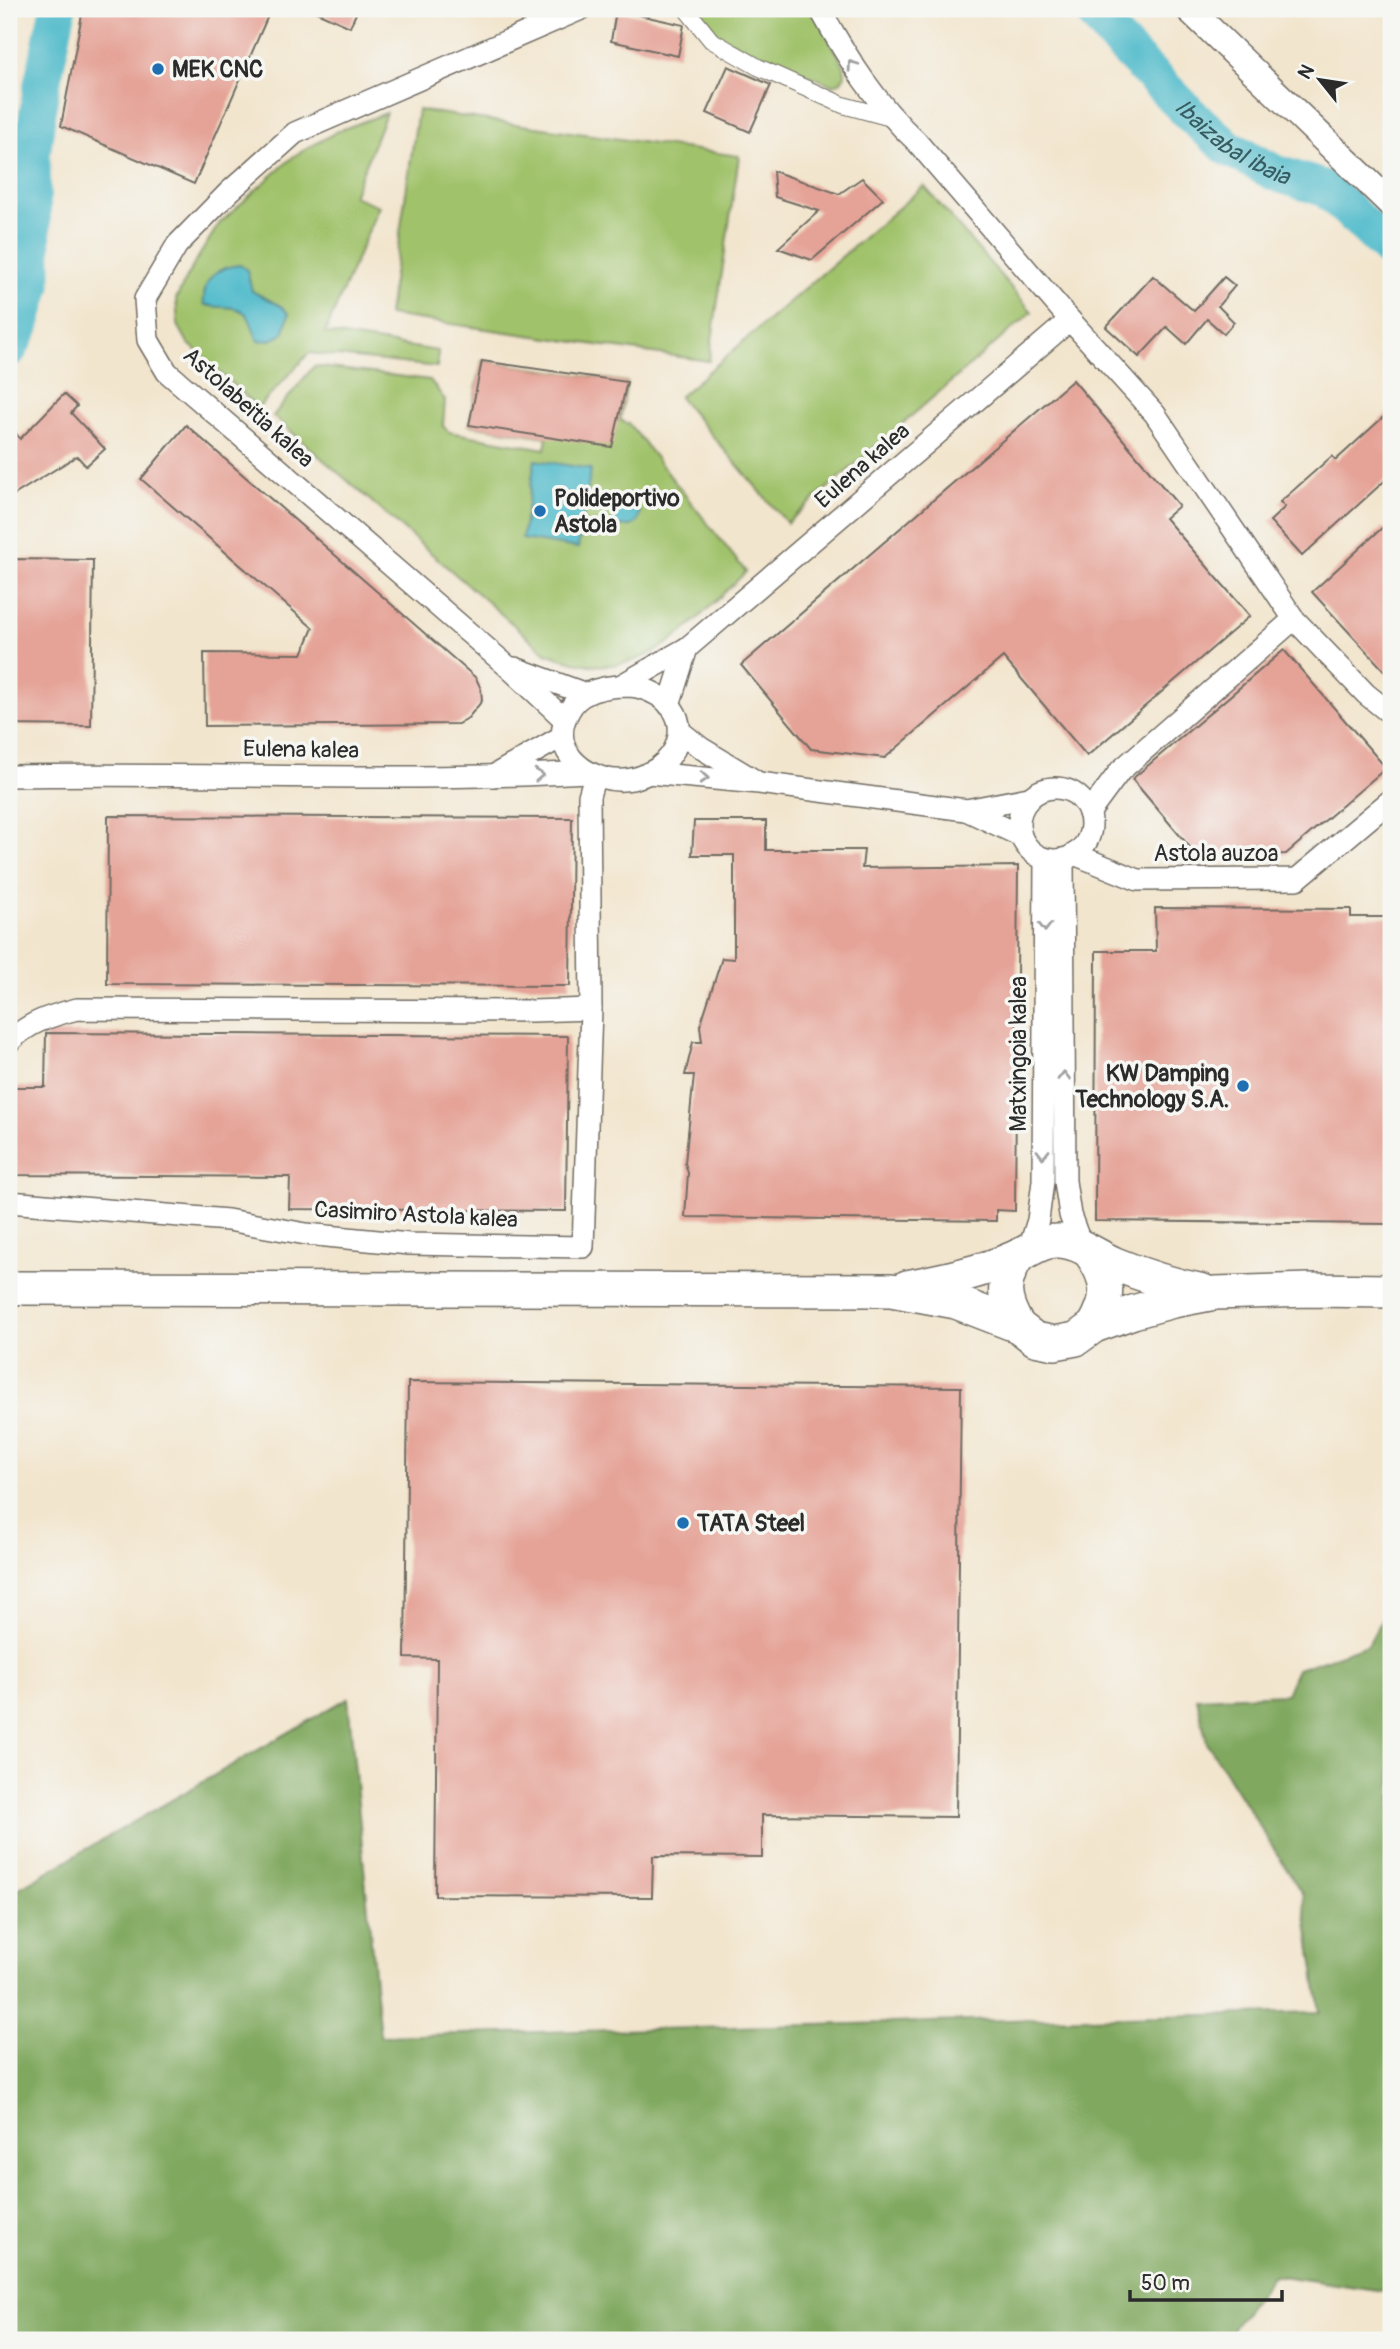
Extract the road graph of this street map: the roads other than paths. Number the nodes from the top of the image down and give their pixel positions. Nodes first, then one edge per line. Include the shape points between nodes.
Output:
1 (580, 9) edge
2 (686, 9) edge
3 (820, 9) edge
4 (1189, 9) edge
5 (891, 118) junction
6 (1391, 204) edge
7 (1070, 320) junction
8 (1294, 619) junction
9 (687, 648) junction
10 (506, 665) junction
11 (620, 686) junction
12 (586, 694) junction
13 (669, 705) junction
14 (1391, 714) edge
15 (563, 728) junction
16 (681, 732) junction
17 (1120, 771) junction
18 (648, 772) junction
19 (591, 774) junction
20 (9, 776) edge
21 (490, 778) junction
22 (618, 780) junction
23 (759, 783) junction
24 (1075, 794) junction
25 (1029, 798) junction
26 (1391, 800) edge
27 (967, 810) junction
28 (1089, 813) junction
29 (590, 821) junction
30 (1021, 836) junction
31 (1088, 836) junction
32 (1061, 857) junction
33 (1138, 880) junction
34 (591, 1009) junction
35 (9, 1042) edge
36 (9, 1202) edge
37 (1087, 1250) junction
38 (1024, 1253) junction
39 (9, 1288) edge
40 (891, 1290) junction
41 (1391, 1291) edge
42 (1215, 1293) junction
43 (1018, 1326) junction
44 (1094, 1326) junction

1 - 10 street, Astolabeitia kalea via 295,133 177,245 145,299 148,340 167,372
2 - 5 street via 711,40 758,67 843,105
5 -> 3 street via 846,57
4 - 6 street
5 - 7 street via 917,142
7 - 8 street via 1155,414
7 - 9 street, Eulena kalea
8 - 14 street
8 - 17 street
9 - 11 street, Eulena kalea
9 - 13 street
10 - 12 street, Astolabeitia kalea
10 - 15 street, Astolabeitia kalea
11 - 12 street
11 - 13 street via 640,688
12 - 15 street via 572,705
13 - 16 street
15 - 19 street via 565,750
15 - 21 street
16 - 18 street via 670,758
16 - 23 street
17 - 24 street
17 - 28 street
18 - 22 street
18 -> 23 street
21 -> 19 street, Eulena kalea
19 - 22 street
19 - 29 street, Casimiro Astola kalea
20 - 21 street, Eulena kalea
22 - 29 street
23 - 27 street
24 - 25 street via 1051,788
24 - 28 street
25 - 27 street
25 - 30 street via 1020,816
26 - 33 street, Astola auzoa via 1297,879
27 - 30 street
28 - 31 street
29 - 34 street, Casimiro Astola kalea
30 - 32 street via 1035,854
31 - 32 street via 1083,846
31 - 33 street, Astola auzoa
32 - 33 street, Astola auzoa
37 -> 32 street, Matxingoia kalea via 1070,1215 1065,1181
32 -> 38 street, Matxingoia kalea via 1043,1181 1038,1220
34 - 35 street via 77,1009 47,1016
34 - 36 street, Casimiro Astola kalea via 583,1247 409,1244 306,1234 228,1220
37 - 38 main road via 1055,1241 1037,1244
37 - 42 main road via 1147,1276
37 - 44 main road via 1107,1286 1104,1308
38 - 40 main road via 946,1279
38 - 43 main road via 1010,1269 1005,1287 1007,1308
39 - 40 main road
40 - 43 main road via 956,1303
41 - 42 main road
42 - 44 main road
43 - 44 main road via 1035,1339 1055,1343 1076,1339

